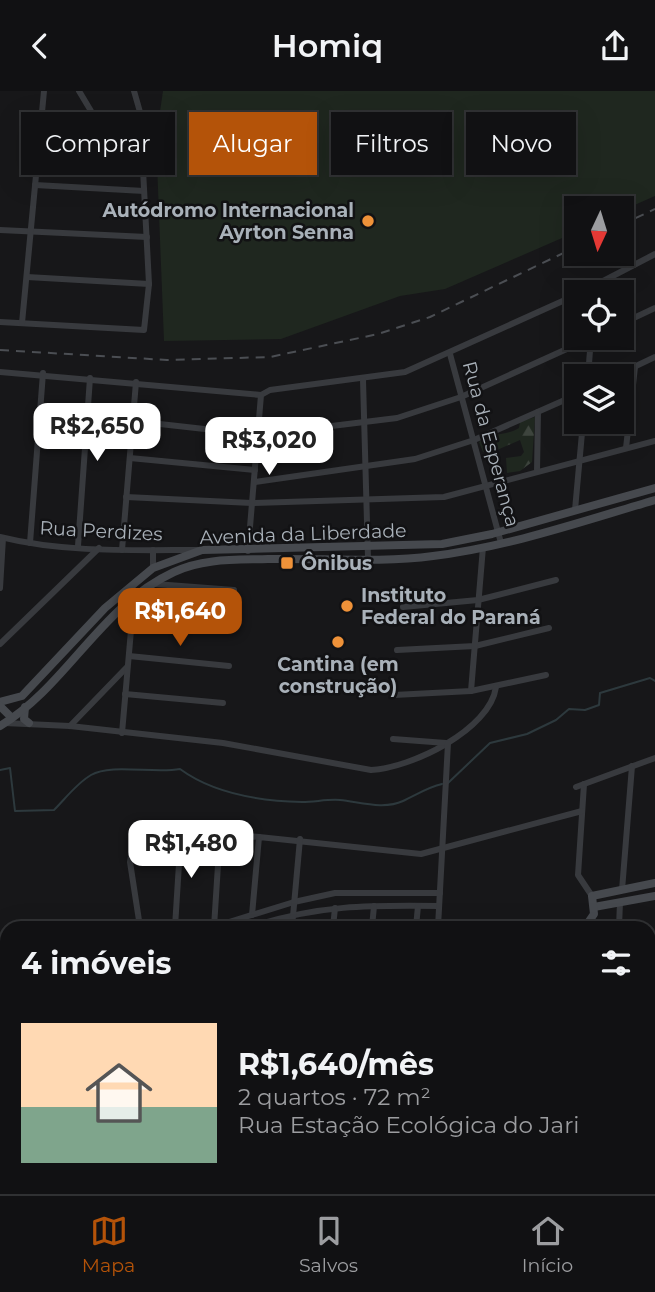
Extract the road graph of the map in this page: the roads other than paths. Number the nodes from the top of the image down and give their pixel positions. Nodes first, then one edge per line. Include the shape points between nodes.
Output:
1 (44, 91) edge
2 (79, 91) edge
3 (134, 91) edge
4 (42, 112) edge
5 (91, 112) edge
6 (140, 112) edge
7 (36, 175) edge
8 (143, 175) edge
9 (35, 185) junction
10 (144, 191) junction
11 (0, 230) edge
12 (30, 231) junction
13 (146, 237) junction
14 (655, 254) edge
15 (27, 277) junction
16 (610, 280) edge
17 (149, 284) junction
18 (564, 301) edge
19 (655, 308) edge
20 (634, 318) edge
21 (0, 322) edge
22 (22, 323) junction
23 (565, 350) edge
24 (450, 354) junction
25 (655, 357) edge
26 (635, 367) joint
27 (0, 372) edge
28 (43, 373) junction
29 (90, 378) junction
30 (363, 380) junction
31 (136, 382) junction
32 (261, 395) junction
33 (461, 397) junction
34 (564, 400) edge
35 (538, 412) junction
36 (133, 421) junction
37 (365, 423) junction
38 (582, 434) edge
39 (258, 435) junction
40 (474, 440) junction
41 (655, 441) edge
42 (626, 449) junction
43 (130, 458) junction
44 (579, 462) junction
45 (367, 467) junction
46 (256, 470) junction
47 (537, 471) junction
48 (255, 482) junction
49 (488, 484) junction
50 (655, 488) edge
51 (127, 497) junction
52 (655, 500) edge
53 (367, 501) junction
54 (252, 503) junction
55 (575, 510) junction
56 (498, 533) junction
57 (2, 538) edge
58 (30, 543) junction
59 (501, 543) junction
60 (78, 546) junction
61 (369, 547) junction
62 (483, 547) junction
63 (99, 548) junction
64 (202, 549) junction
65 (248, 549) junction
66 (122, 550) junction
67 (153, 550) junction
68 (368, 558) junction
69 (249, 559) junction
70 (153, 568) junction
71 (556, 580) dead end
72 (153, 583) junction
73 (0, 587) edge
74 (233, 590) dead end
75 (134, 596) junction
76 (478, 600) junction
77 (402, 607) dead end
78 (133, 619) junction
79 (231, 628) dead end
80 (549, 628) dead end
81 (0, 644) edge
82 (475, 646) junction
83 (397, 650) dead end
84 (129, 656) junction
85 (229, 666) dead end
86 (127, 667) junction
87 (546, 675) dead end
88 (496, 687) junction
89 (471, 691) junction
90 (125, 694) junction
91 (394, 695) dead end
92 (223, 703) dead end
93 (0, 704) edge
94 (25, 707) junction
95 (5, 722) edge
96 (29, 723) junction
97 (70, 726) junction
98 (122, 733) junction
99 (393, 739) dead end
100 (448, 743) junction
101 (655, 758) edge
102 (632, 765) junction
103 (584, 784) junction
104 (576, 787) dead end
105 (582, 811) junction
106 (181, 832) junction
107 (220, 834) junction
108 (259, 837) junction
109 (300, 839) junction
110 (441, 851) junction
111 (655, 883) edge
112 (622, 890) junction
113 (440, 893) junction
114 (609, 893) junction
115 (592, 896) junction
116 (655, 896) edge
117 (294, 902) junction
118 (620, 902) junction
119 (611, 904) junction
120 (374, 905) junction
121 (418, 906) junction
122 (439, 906) junction
123 (594, 907) junction
124 (335, 908) junction
125 (293, 913) junction
126 (252, 915) junction
127 (139, 921) edge
128 (175, 921) edge
129 (214, 921) edge
130 (233, 921) edge
131 (269, 921) edge
132 (292, 921) edge
133 (334, 921) edge
134 (373, 921) edge
135 (417, 921) edge
136 (438, 921) edge
137 (590, 921) edge
138 (619, 921) edge

1 - 4 street
2 - 5 street
3 - 6 street
7 - 9 street
8 - 10 street
9 - 10 street
9 - 12 street
10 - 13 street
11 - 12 street
12 - 13 street
12 - 15 street
13 - 17 street
14 - 16 street
15 - 17 street
15 - 22 street
17 - 22 street via 144,330
18 - 24 street
19 - 20 street
21 - 22 street
23 - 33 street
24 - 30 street via 405,372
24 - 33 street, Rua da Esperança
25 - 26 street
26 - 42 street
27 - 28 street
28 - 29 street
28 - 58 street
29 - 31 street
29 - 60 street
30 - 32 street
30 - 37 street
31 - 32 street
31 - 36 street
32 - 39 street
33 - 37 street via 425,411
33 - 40 street, Rua da Esperança
34 - 35 street
35 - 40 street
35 - 47 street
36 - 39 street
36 - 43 street
37 - 39 street
37 - 45 street
38 - 44 street
39 - 46 street
40 - 45 street via 415,459
40 - 49 street, Rua da Esperança
41 - 42 street
42 - 44 street
43 - 46 street
43 - 51 street
44 - 47 street
44 - 55 street
45 - 48 street
45 - 53 street
46 - 48 street
47 - 49 street
48 - 54 street
49 - 53 street via 444,497
49 - 56 street, Rua da Esperança
50 - 55 street, Avenida da Liberdade
51 - 54 street
51 - 66 street
52 - 59 street, Avenida da Liberdade
53 - 54 street
53 - 61 street
54 - 65 street
55 - 56 street, Avenida da Liberdade
56 - 59 street, Rua da Esperança
56 - 61 street, Avenida da Liberdade via 442,544
57 - 58 street, Rua Perdizes
57 - 73 street
58 - 60 street, Rua Perdizes
59 - 62 street, Avenida da Liberdade
60 - 63 street, Rua Perdizes
61 - 65 street, Avenida da Liberdade
61 - 68 street
62 - 68 street, Avenida da Liberdade via 432,557
62 - 76 street
63 - 66 street, Rua Perdizes
63 - 81 street
64 - 65 street, Avenida da Liberdade
64 - 67 street, Rua Perdizes
64 - 70 street, Avenida da Liberdade
65 - 69 street
66 - 67 street, Rua Perdizes
67 - 70 street
68 - 69 street, Avenida da Liberdade
69 - 72 street, Avenida da Liberdade via 195,564
70 - 93 street, Avenida da Liberdade via 105,608 22,696
71 - 76 street
72 - 74 street
72 - 75 street, Avenida da Liberdade
75 - 78 street
75 - 94 street, Avenida da Liberdade
76 - 77 street
76 - 82 street
78 - 79 street
78 - 84 street
80 - 82 street
82 - 83 street
82 - 89 street
84 - 85 street
84 - 86 street
86 - 90 street
86 - 97 street
87 - 88 street
88 - 89 street
88 - 100 street via 492,706
89 - 91 street
90 - 92 street
90 - 98 street
93 - 95 street
94 - 95 street, Avenida da Liberdade
94 - 96 street via 24,719
95 - 96 street
96 - 97 street
97 - 98 street
98 - 100 street via 223,743 371,770 428,756
99 - 100 street
100 - 110 street
101 - 102 street
102 - 103 street
102 - 112 street
103 - 104 street
103 - 105 street
105 - 110 street
105 - 115 street via 578,875
106 - 107 street
106 - 127 street via 152,836 130,851
106 - 128 street
107 - 108 street
107 - 129 street
108 - 109 street
108 - 126 street
109 - 110 street via 405,854
109 - 117 street
110 - 113 street
111 - 112 street
112 - 114 street
113 - 117 street via 335,893
113 - 122 street
114 - 115 street
114 - 119 street
115 - 123 street
116 - 118 street
117 - 125 street
117 - 126 street
118 - 119 street
118 - 138 street
119 - 123 street
120 - 121 street
120 - 124 street
120 - 134 street
121 - 122 street
121 - 135 street
122 - 136 street
123 - 137 street
124 - 125 street
124 - 133 street
125 - 131 street
125 - 132 street
126 - 130 street

